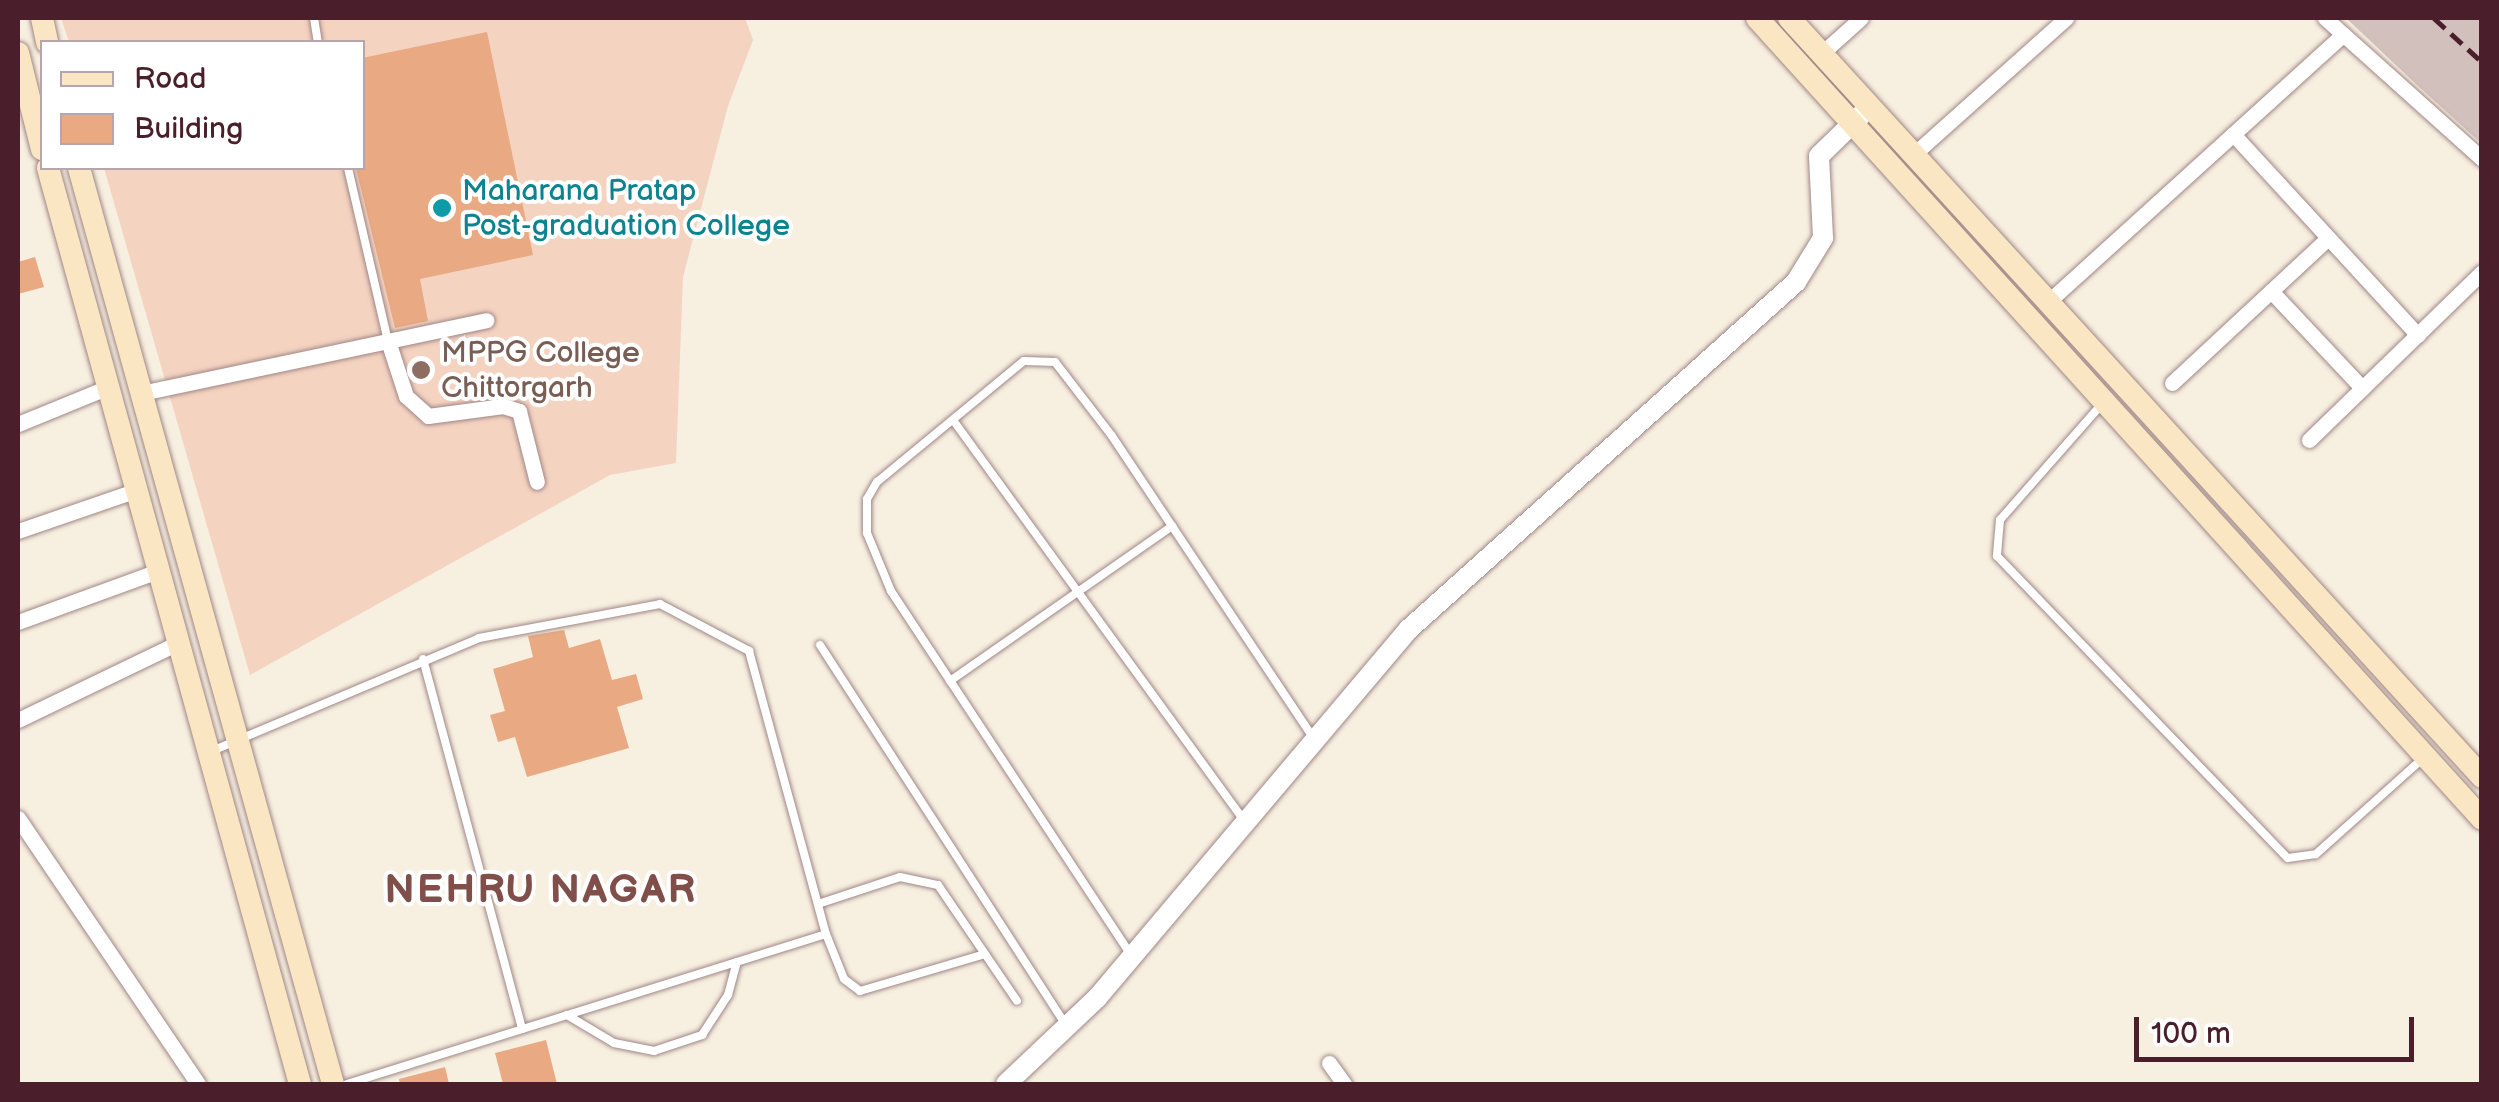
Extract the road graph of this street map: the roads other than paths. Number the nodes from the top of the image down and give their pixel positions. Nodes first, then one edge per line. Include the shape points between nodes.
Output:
1 (1757, 18) edge
2 (1789, 18) edge
3 (1861, 18) edge
4 (2066, 18) edge
5 (2326, 18) edge
6 (2343, 34) junction
7 (18, 53) edge
8 (1822, 53) junction
9 (1871, 106) junction
10 (1852, 124) junction
11 (2233, 134) junction
12 (40, 141) edge
13 (1914, 154) junction
14 (2482, 159) edge
15 (49, 170) edge
16 (81, 170) edge
17 (348, 170) edge
18 (2328, 238) junction
19 (2482, 272) edge
20 (2272, 290) junction
21 (2048, 301) junction
22 (486, 320) dead end
23 (2418, 334) junction
24 (388, 340) junction
25 (2172, 383) dead end
26 (108, 387) junction
27 (2362, 388) junction
28 (142, 393) junction
29 (2103, 402) junction
30 (953, 420) junction
31 (18, 424) edge
32 (2309, 440) dead end
33 (537, 482) dead end
34 (137, 490) junction
35 (1172, 526) junction
36 (18, 532) edge
37 (158, 571) junction
38 (1078, 592) junction
39 (18, 622) edge
40 (176, 644) junction
41 (820, 645) dead end
42 (423, 660) junction
43 (950, 681) junction
44 (18, 720) edge
45 (1313, 737) junction
46 (236, 740) junction
47 (208, 752) junction
48 (2425, 757) junction
49 (2482, 777) edge
50 (18, 818) edge
51 (2482, 820) edge
52 (1244, 821) junction
53 (34, 844) junction
54 (18, 855) edge
55 (818, 904) junction
56 (826, 934) junction
57 (985, 954) junction
58 (1132, 956) junction
59 (736, 962) junction
60 (1017, 1001) dead end
61 (567, 1015) junction
62 (1067, 1026) junction
63 (522, 1029) junction
64 (1329, 1063) dead end
65 (198, 1084) edge
66 (300, 1084) edge
67 (333, 1084) edge
68 (347, 1084) edge
69 (1006, 1084) edge
70 (1344, 1084) edge

1 - 10 main road
2 - 8 main road
3 - 8 street
4 - 13 street
5 - 6 street
6 - 11 street
6 - 14 street
7 - 12 main road
8 - 9 main road
9 - 10 street
9 - 13 main road
10 - 29 main road
10 - 45 street via 1816,165 1823,238 1796,282 1408,629
11 - 18 street
11 - 21 street
13 - 21 main road
15 - 26 main road
16 - 28 main road
17 - 24 lane
18 - 20 street
18 - 23 street
19 - 23 street
20 - 25 street
20 - 27 street
21 - 49 main road
22 - 24 street
23 - 27 street
24 - 28 street
24 - 33 street via 406,396 428,416 503,406 519,411
26 - 31 street
26 - 34 main road
27 - 32 street
28 - 46 main road
29 - 48 main road
29 - 48 lane via 2000,520 1997,556 2288,858 2316,854
30 - 35 lane via 1024,361 1055,362
30 - 38 lane
30 - 43 lane via 877,482 865,514 891,591
34 - 36 street
34 - 37 main road
35 - 38 lane
35 - 45 lane
37 - 39 street
37 - 40 main road
38 - 43 lane
38 - 52 lane
40 - 44 street
40 - 47 main road
41 - 62 lane
42 - 46 lane
42 - 55 lane via 479,638 660,604 749,651
42 - 63 lane
43 - 58 lane
45 - 52 street
46 - 47 lane
46 - 67 main road
47 - 66 main road
48 - 51 main road
50 - 53 street
52 - 58 street
53 - 54 street
53 - 65 street
55 - 56 lane
55 - 57 lane via 900,877 938,885
56 - 57 lane via 844,978 860,991
56 - 59 lane
57 - 60 lane
58 - 62 street
59 - 61 lane
59 - 61 lane via 728,995 702,1035 654,1051 614,1043
61 - 63 lane
62 - 69 street
63 - 68 lane
64 - 70 street

